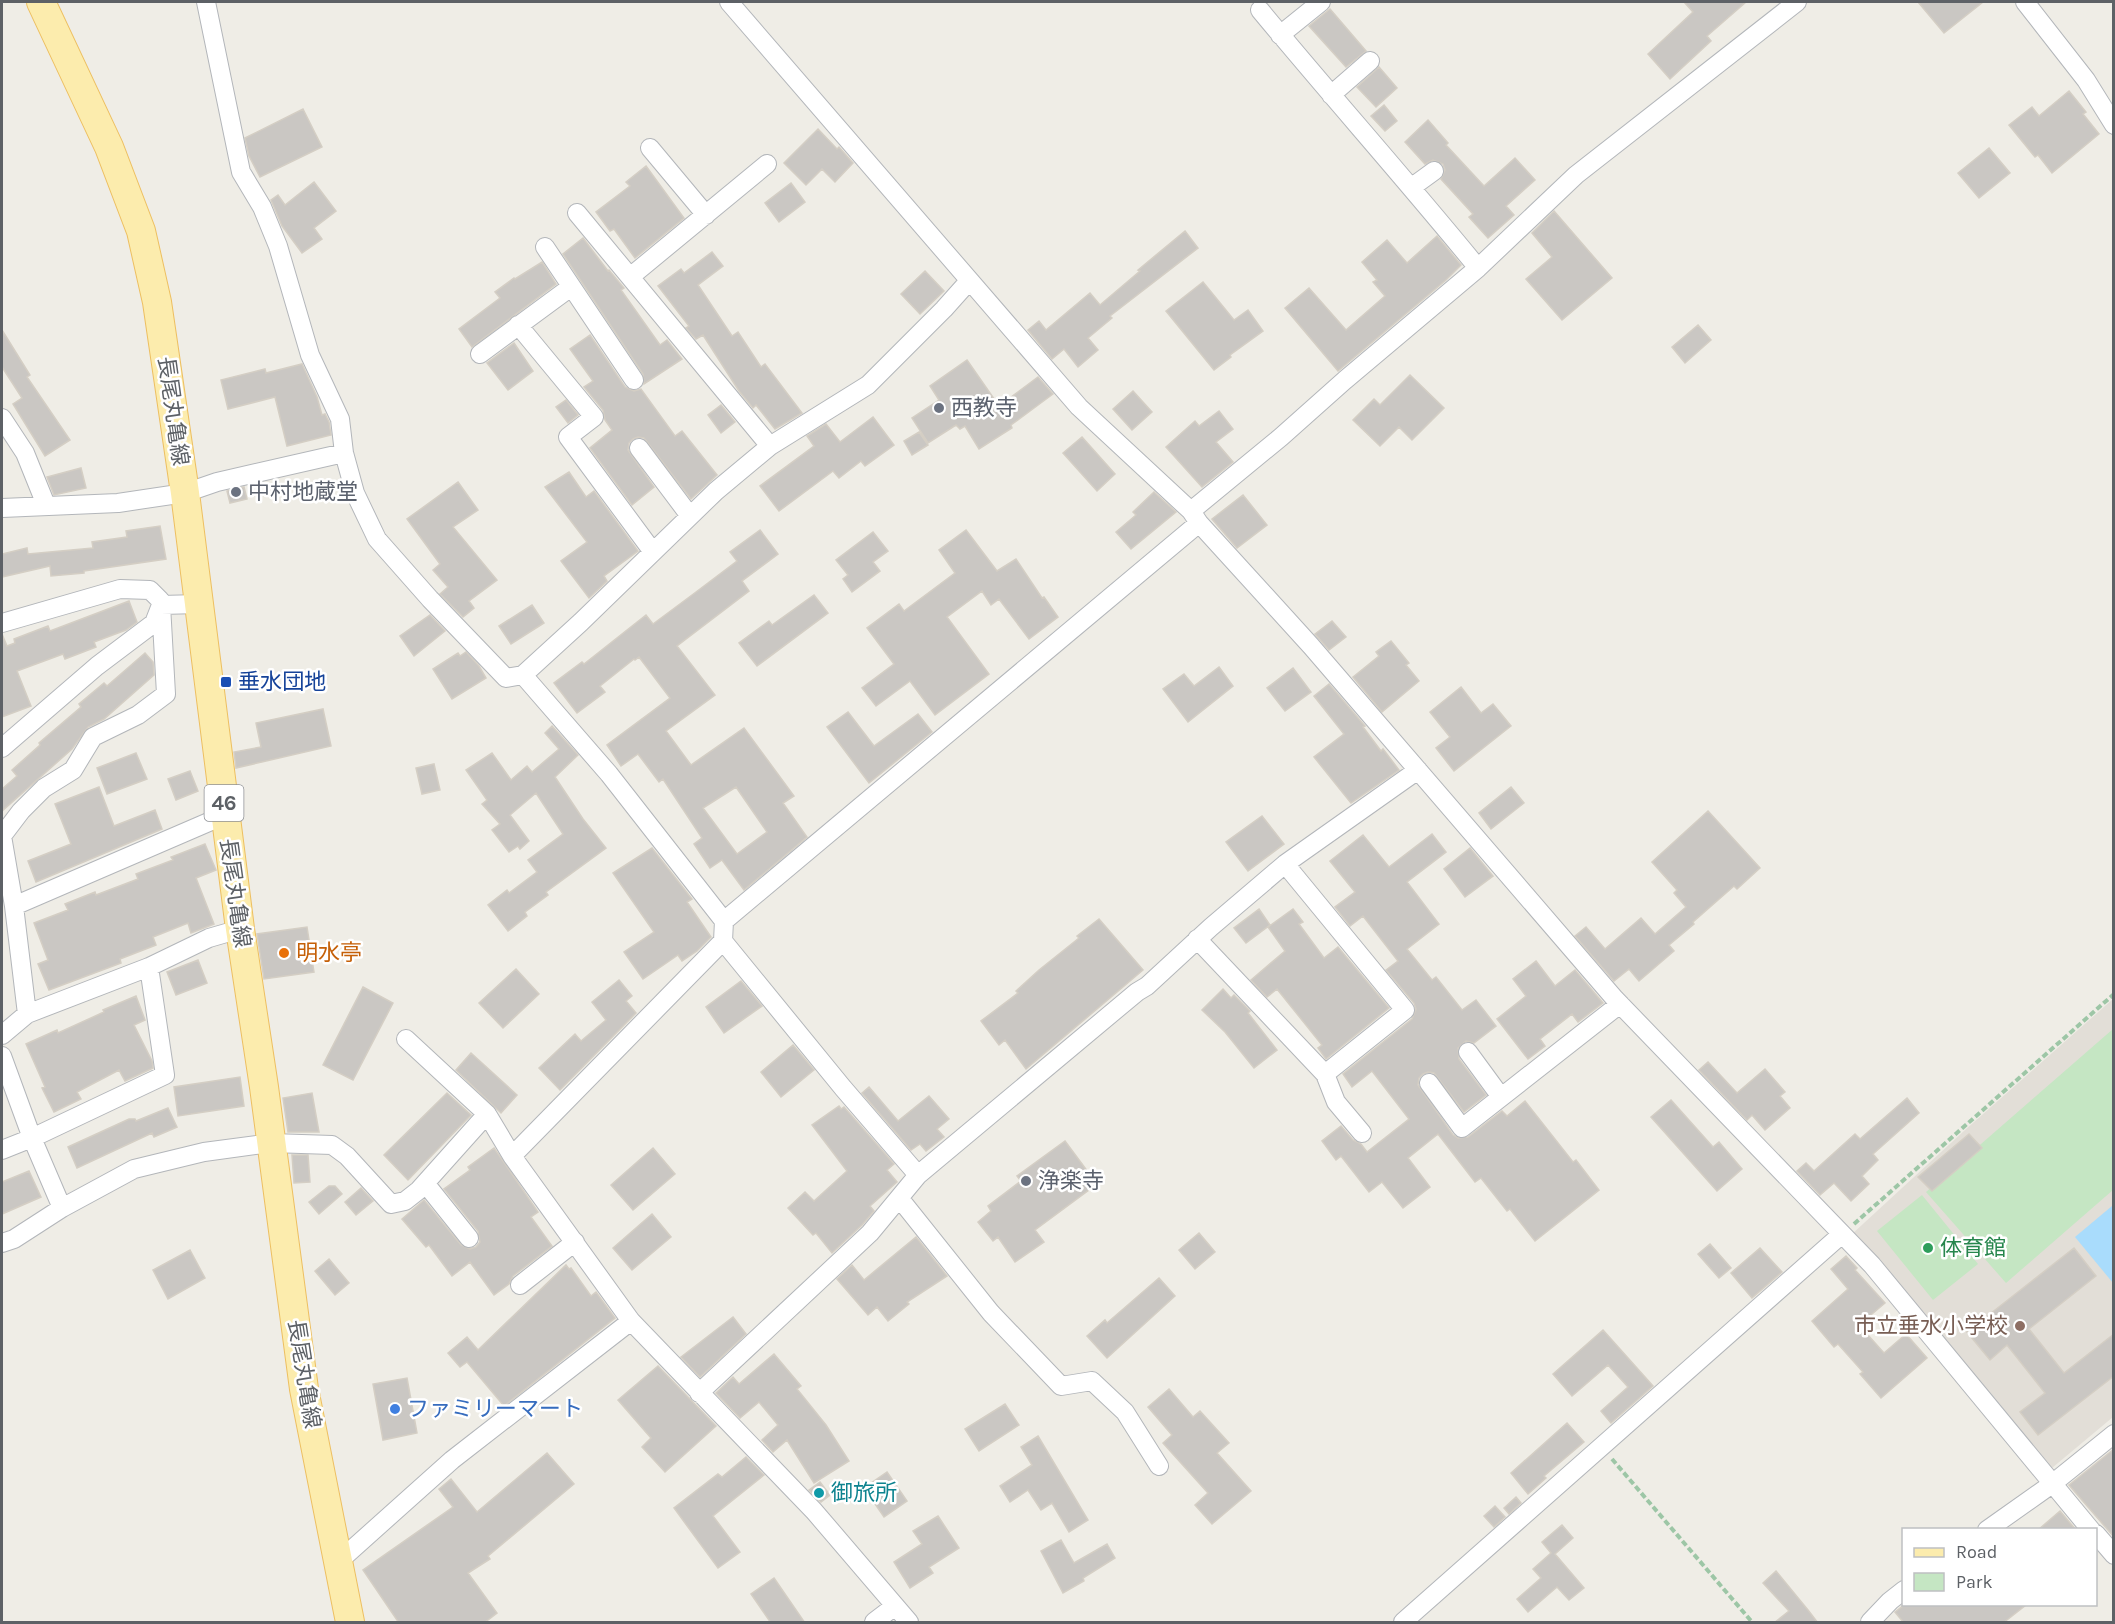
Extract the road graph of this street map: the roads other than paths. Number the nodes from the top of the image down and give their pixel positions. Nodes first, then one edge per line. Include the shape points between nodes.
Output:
1 (41, 2) edge
2 (206, 2) edge
3 (729, 2) edge
4 (1321, 2) edge
5 (1797, 2) edge
6 (2025, 2) edge
7 (1260, 10) dead end
8 (1280, 35) junction
9 (1370, 61) dead end
10 (1331, 95) junction
11 (2111, 114) edge
12 (650, 148) dead end
13 (767, 164) dead end
14 (1434, 171) dead end
15 (1413, 187) junction
16 (577, 213) dead end
17 (706, 214) junction
18 (545, 247) dead end
19 (1478, 268) junction
20 (630, 277) junction
21 (969, 280) junction
22 (571, 286) junction
23 (518, 325) junction
24 (480, 354) dead end
25 (634, 380) dead end
26 (2, 418) edge
27 (770, 446) junction
28 (639, 448) dead end
29 (344, 453) junction
30 (185, 493) junction
31 (46, 505) junction
32 (2, 508) edge
33 (690, 516) junction
34 (1195, 517) junction
35 (653, 552) junction
36 (199, 604) junction
37 (161, 605) junction
38 (2, 623) edge
39 (523, 675) junction
40 (2, 748) edge
41 (1418, 770) junction
42 (225, 815) junction
43 (1285, 864) junction
44 (14, 906) junction
45 (724, 921) junction
46 (240, 929) junction
47 (1197, 939) junction
48 (723, 941) junction
49 (149, 967) junction
50 (1620, 1004) junction
51 (27, 1014) junction
52 (2, 1035) edge
53 (406, 1039) dead end
54 (1468, 1052) dead end
55 (2, 1056) edge
56 (1326, 1074) junction
57 (1429, 1083) dead end
58 (1501, 1097) junction
59 (487, 1114) junction
60 (1362, 1133) dead end
61 (32, 1138) junction
62 (271, 1143) junction
63 (2, 1150) edge
64 (512, 1156) junction
65 (918, 1175) junction
66 (425, 1183) junction
67 (900, 1199) junction
68 (62, 1208) junction
69 (1842, 1234) junction
70 (469, 1238) dead end
71 (574, 1242) junction
72 (2, 1243) edge
73 (520, 1284) dead end
74 (631, 1321) junction
75 (699, 1394) junction
76 (2114, 1434) edge
77 (1159, 1466) dead end
78 (2052, 1484) junction
79 (1990, 1528) edge
80 (2089, 1528) edge
81 (2097, 1535) edge
82 (2114, 1555) edge
83 (338, 1562) junction
84 (1902, 1592) edge
85 (895, 1606) junction
86 (350, 1623) edge
87 (874, 1623) edge
88 (909, 1623) edge
89 (1403, 1623) edge
90 (1870, 1623) edge

1 - 30 main road, 長尾丸亀線 / 46 via 109,147 141,231 157,302
2 - 29 street via 241,172 262,207 278,246 310,355 340,419
3 - 21 street
4 - 8 street
5 - 19 street via 1576,175
6 - 11 street
7 - 8 street
8 - 10 street
9 - 10 street
10 - 15 street
12 - 17 street
13 - 17 street
14 - 15 street
15 - 19 street
16 - 20 street
17 - 20 street
18 - 22 street
19 - 34 street via 1345,380
20 - 27 street
21 - 27 street via 868,385
21 - 34 street via 1079,407
22 - 23 street
22 - 25 street
23 - 24 street
23 - 35 street via 594,417 568,437
26 - 31 street via 25,453
27 - 33 street
28 - 33 street
29 - 30 street
29 - 39 street via 355,493 377,539 506,678
30 - 31 street via 118,503
30 - 36 main road, 長尾丸亀線 / 46
31 - 32 street
33 - 35 street
34 - 41 street
34 - 45 street
35 - 39 street
36 - 37 street
36 - 42 main road, 長尾丸亀線 / 46
37 - 38 street via 150,590 120,589
37 - 40 street via 154,622
37 - 44 street via 166,694 138,715 93,737 73,770 44,788 2,836
39 - 45 street via 609,774
41 - 43 street
41 - 50 street
42 - 44 street
42 - 46 main road, 長尾丸亀線 / 46
43 - 47 street
43 - 56 street via 1405,1010
44 - 51 street
45 - 48 street
46 - 49 street via 209,938
46 - 62 main road, 長尾丸亀線 / 46
47 - 56 street
47 - 65 street via 1147,986
48 - 64 street
48 - 65 street
49 - 51 street
49 - 61 street via 165,1075
50 - 58 street
50 - 69 street
51 - 52 street
53 - 59 street
54 - 58 street
55 - 61 street
56 - 60 street via 1336,1102
57 - 58 street via 1462,1128
59 - 64 street
59 - 66 street
61 - 63 street
61 - 68 street
62 - 66 street via 332,1145 391,1204 405,1201
62 - 68 street via 204,1152 134,1169
62 - 83 main road, 長尾丸亀線 / 46 via 304,1389
64 - 71 street
65 - 67 street
66 - 70 street
67 - 75 street via 855,1248
67 - 77 street via 991,1313 1060,1386 1092,1381 1125,1412
68 - 72 street
69 - 78 street via 1872,1265
69 - 89 street
71 - 73 street
71 - 74 street
74 - 75 street
74 - 83 street via 452,1460
75 - 85 street via 814,1511
76 - 78 street
78 - 79 street
78 - 80 street
81 - 82 street
83 - 86 main road, 長尾丸亀線 / 46
84 - 90 street
85 - 87 street
85 - 88 street

